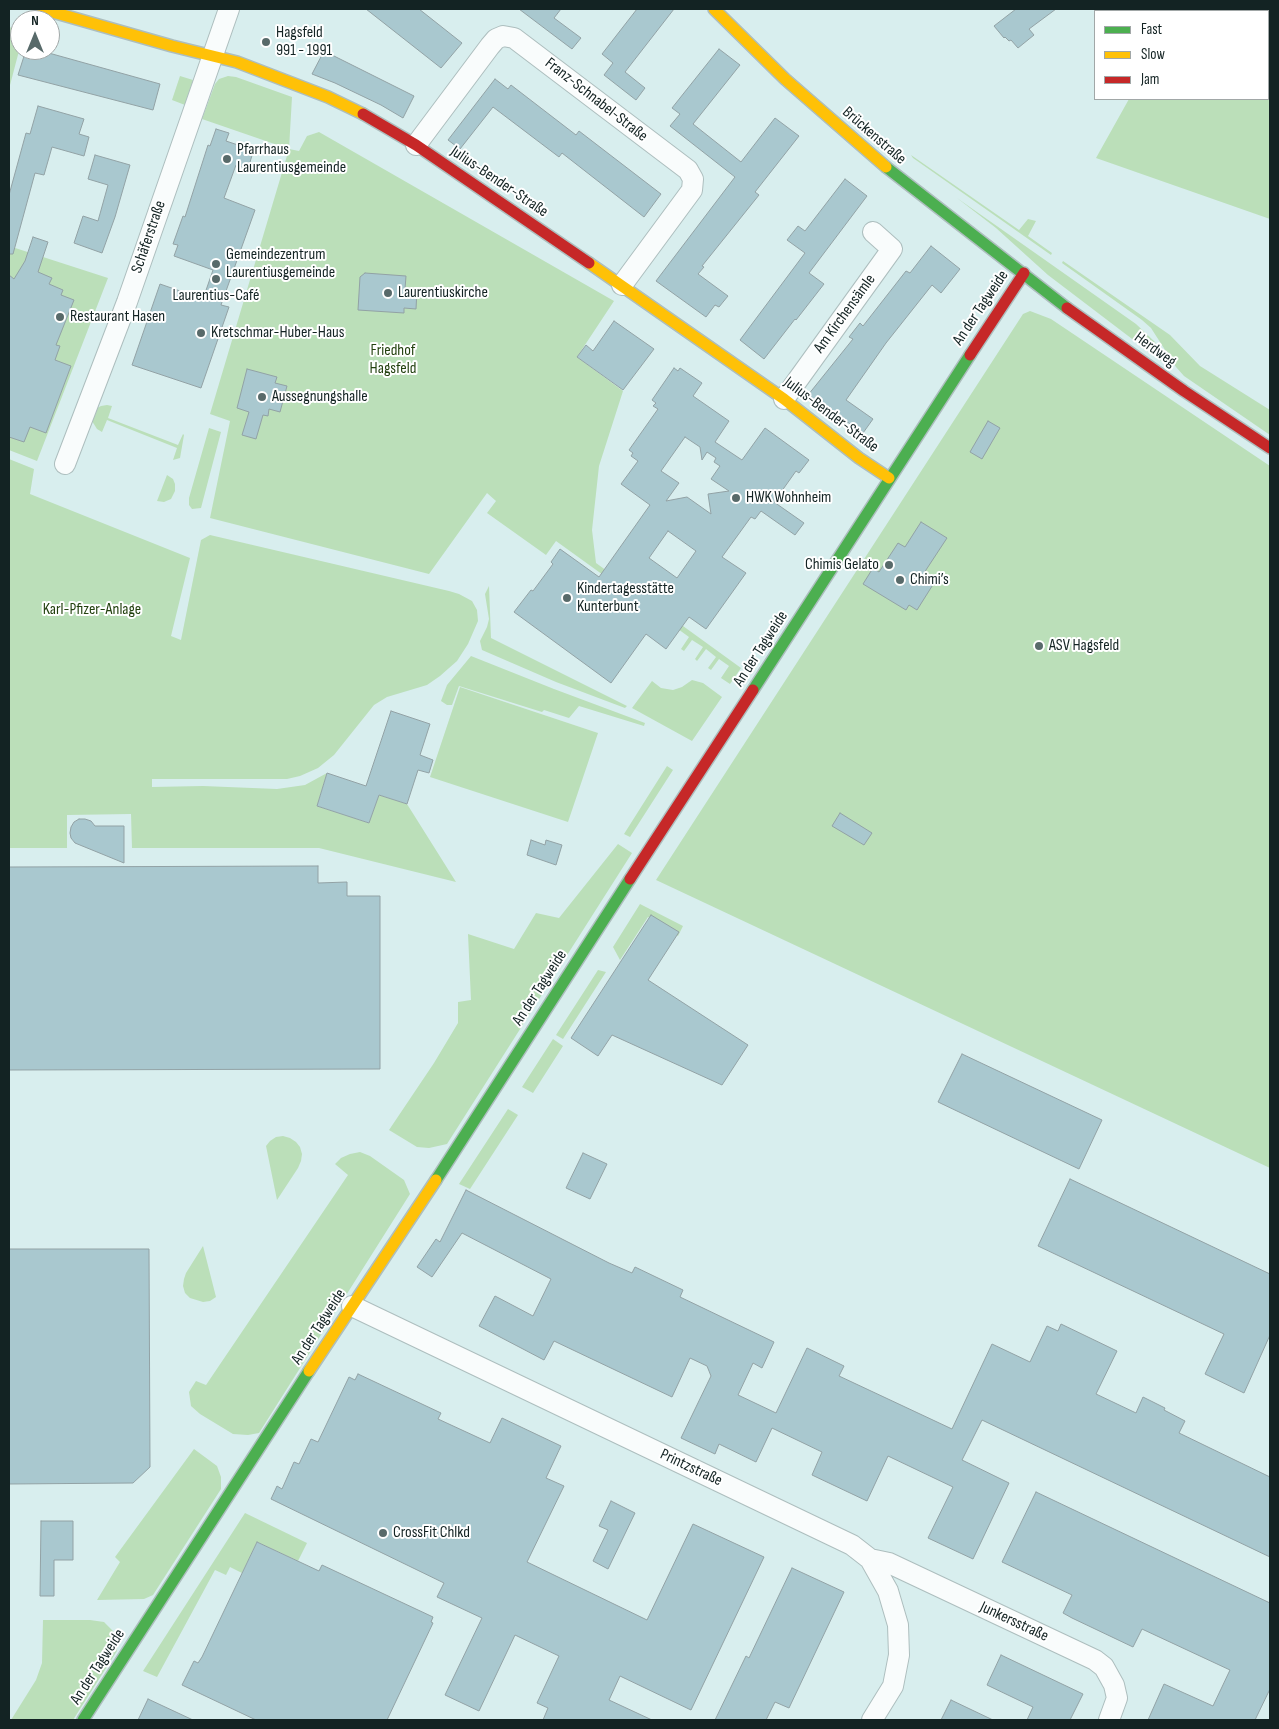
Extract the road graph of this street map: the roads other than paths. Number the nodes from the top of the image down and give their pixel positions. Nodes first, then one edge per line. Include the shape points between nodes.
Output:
1 (42, 9) edge
2 (229, 9) edge
3 (714, 9) edge
4 (212, 56) junction
5 (416, 144) junction
6 (873, 232) dead end
7 (1024, 273) junction
8 (622, 285) junction
9 (784, 399) junction
10 (1270, 448) edge
11 (65, 464) dead end
12 (889, 478) junction
13 (352, 1306) junction
14 (870, 1559) junction
15 (83, 1720) edge
16 (872, 1720) edge
17 (1109, 1720) edge

1 - 4 main road, Julius-Bender-Straße
2 - 4 street, Schäferstraße
3 - 7 main road, Brückenstraße via 792,86 890,172
4 - 5 main road, Julius-Bender-Straße via 257,69 328,97
4 - 11 street, Schäferstraße via 127,302
5 - 8 main road, Julius-Bender-Straße
5 - 8 street, Franz-Schnabel-Straße via 496,39 503,36 514,38 688,170 693,179 692,190
6 - 9 street, Am Kirchensämle via 892,249
7 - 10 main road, Herdweg via 1176,386
7 - 12 main road, An der Tagweide
8 - 9 main road, Julius-Bender-Straße
9 - 12 main road, Julius-Bender-Straße
12 - 13 main road, An der Tagweide
13 - 14 street, Printzstraße via 852,1545
13 - 15 main road, An der Tagweide
14 - 16 street, Printzstraße via 888,1591 898,1625 900,1655 893,1686
14 - 17 street, Junkersstraße via 889,1563 1095,1660 1104,1667 1114,1685 1117,1698

